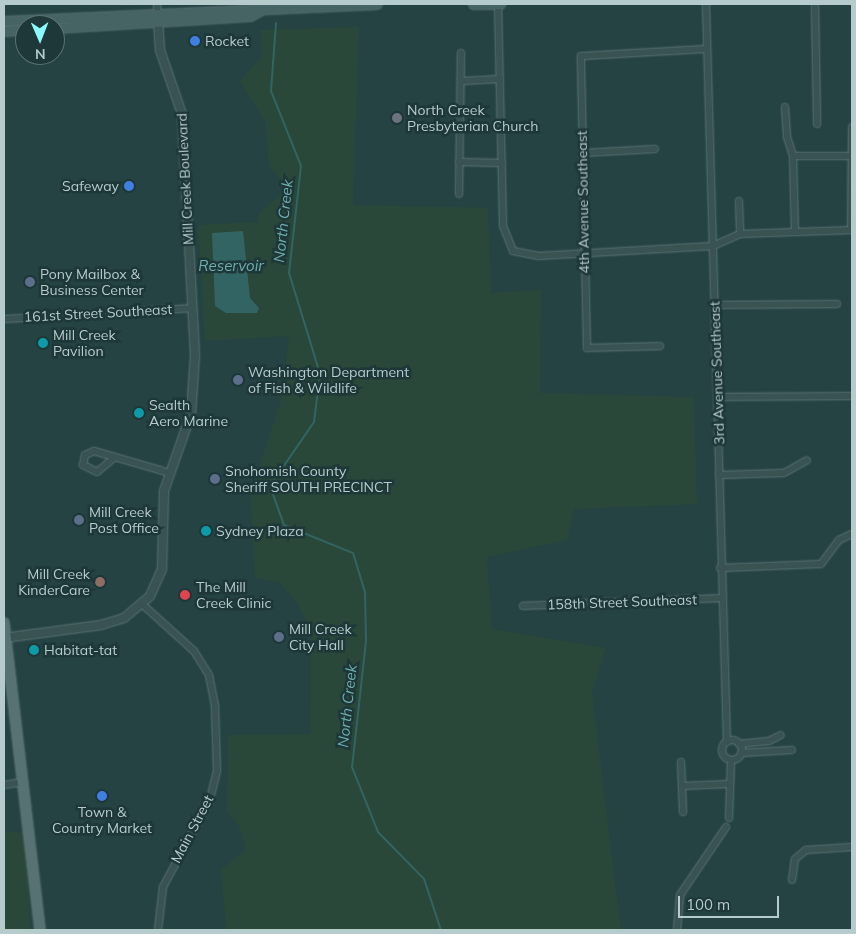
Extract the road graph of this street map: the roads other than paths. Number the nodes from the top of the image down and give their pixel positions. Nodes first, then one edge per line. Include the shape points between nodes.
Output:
1 (377, 4) edge
2 (473, 4) edge
3 (499, 4) edge
4 (706, 4) edge
5 (815, 4) edge
6 (158, 12) edge
7 (4, 21) edge
8 (65, 26) edge
9 (707, 49) junction
10 (460, 53) dead end
11 (500, 79) junction
12 (462, 81) junction
13 (785, 107) dead end
14 (817, 124) dead end
15 (852, 127) edge
16 (655, 149) dead end
17 (582, 153) junction
18 (793, 156) junction
19 (849, 156) junction
20 (459, 162) junction
21 (502, 163) junction
22 (459, 194) dead end
23 (740, 201) dead end
24 (852, 230) edge
25 (795, 232) junction
26 (740, 234) junction
27 (713, 246) junction
28 (584, 254) junction
29 (838, 304) dead end
30 (715, 305) junction
31 (192, 308) junction
32 (4, 319) edge
33 (660, 346) dead end
34 (852, 396) edge
35 (718, 397) junction
36 (115, 458) junction
37 (807, 460) dead end
38 (168, 473) junction
39 (720, 475) junction
40 (852, 534) edge
41 (720, 568) junction
42 (720, 598) junction
43 (142, 604) junction
44 (523, 606) dead end
45 (4, 623) edge
46 (4, 638) edge
47 (781, 735) dead end
48 (727, 742) junction
49 (739, 744) junction
50 (792, 750) dead end
51 (741, 753) junction
52 (731, 760) junction
53 (681, 762) dead end
54 (22, 782) junction
55 (729, 784) junction
56 (4, 785) edge
57 (682, 786) junction
58 (683, 812) dead end
59 (729, 818) dead end
60 (726, 827) dead end
61 (852, 847) edge
62 (792, 880) dead end
63 (35, 901) junction
64 (34, 930) edge
65 (42, 930) edge
66 (150, 930) edge
67 (158, 930) edge
68 (677, 930) edge

1 - 6 main road
2 - 3 main road
3 - 11 street
4 - 9 street, 3rd Avenue Southeast
5 - 14 street
6 - 7 main road
6 - 8 main road
6 - 31 street, Mill Creek Boulevard via 160,50 182,114
9 - 17 street, 4th Avenue Southeast via 581,56
9 - 27 street, 3rd Avenue Southeast
10 - 12 street
11 - 12 street
11 - 21 street
12 - 20 street
13 - 18 street via 786,137
15 - 19 street
16 - 17 street
17 - 28 street, 4th Avenue Southeast
18 - 19 street
18 - 25 street
19 - 24 street
20 - 21 street
20 - 22 street
21 - 28 street via 504,236 513,251 538,256
23 - 26 street
24 - 25 street
25 - 26 street
26 - 27 street
27 - 28 street
27 - 30 street, 3rd Avenue Southeast
28 - 33 street, 4th Avenue Southeast via 587,348
29 - 30 street
30 - 35 street, 3rd Avenue Southeast
31 - 32 street, 161st Street Southeast
31 - 38 street, Mill Creek Boulevard via 195,368 191,414
34 - 35 street
35 - 39 street, 3rd Avenue Southeast
36 - 36 street via 91,452 83,465 97,472
36 - 38 street
37 - 39 street via 784,473
38 - 43 street, Mill Creek Boulevard via 164,562
39 - 41 street, 3rd Avenue Southeast
40 - 41 street via 840,540 821,564
41 - 42 street, 3rd Avenue Southeast
42 - 44 street, 158th Street Southeast
42 - 48 street, 3rd Avenue Southeast
43 - 46 street via 109,624
43 - 67 street, Main Street via 194,651 209,675 216,707 217,771 210,800 163,887
45 - 46 main road
46 - 54 main road
47 - 49 street via 769,741
48 - 49 street
48 - 52 street via 722,752
49 - 51 street
50 - 51 street
51 - 52 street
52 - 55 street
53 - 57 street
54 - 56 street
54 - 63 main road
55 - 57 street
55 - 59 street
57 - 58 street
60 - 68 street via 680,894
61 - 62 street via 806,850 795,859
63 - 64 main road via 31,907
63 - 65 main road via 41,907
66 - 67 street

